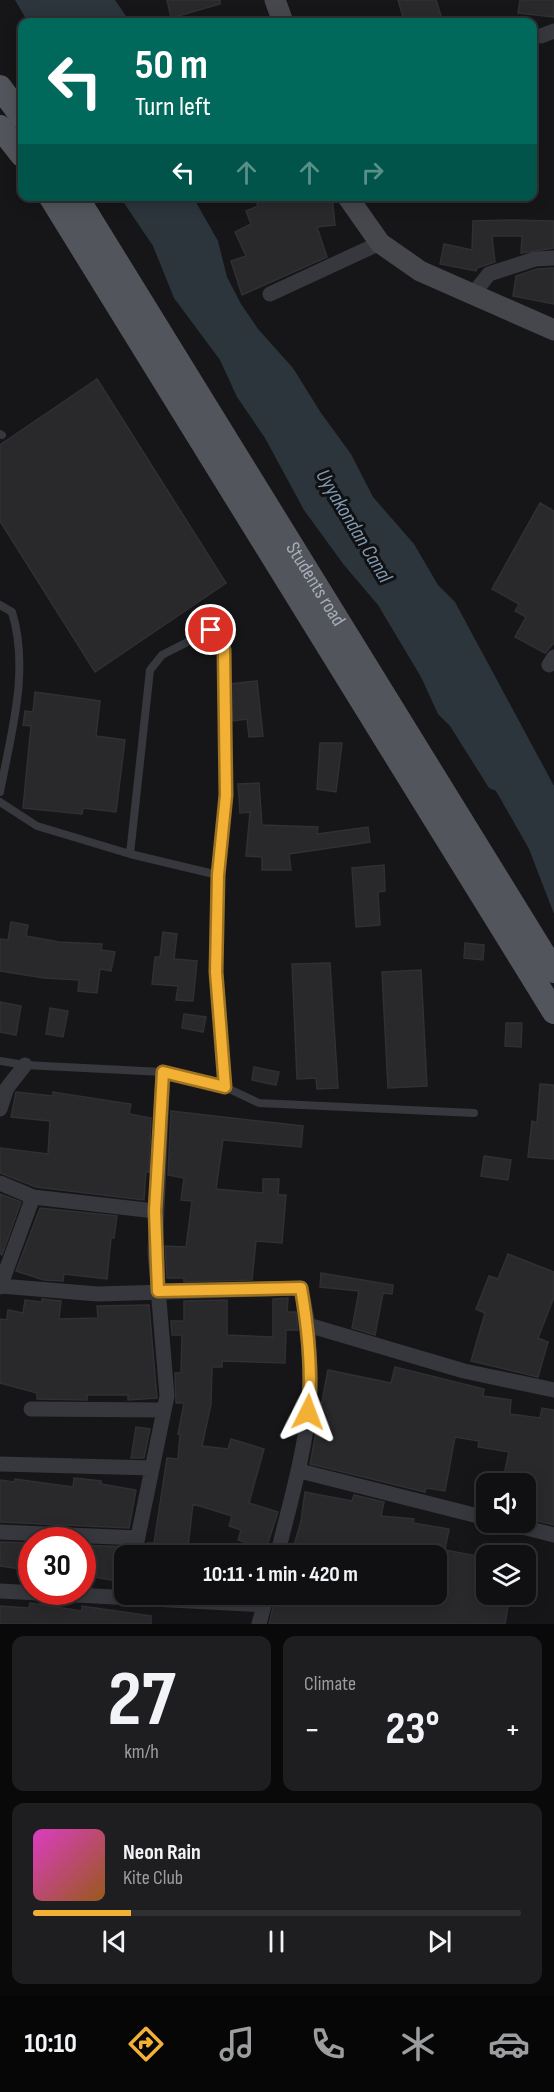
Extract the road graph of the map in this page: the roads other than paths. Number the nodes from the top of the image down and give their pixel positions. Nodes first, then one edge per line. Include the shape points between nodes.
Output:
1 (275, 0) edge
2 (282, 18) edge
3 (0, 87) edge
4 (18, 112) edge
5 (0, 127) edge
6 (0, 140) edge
7 (18, 150) edge
8 (18, 152) edge
9 (53, 201) edge
10 (79, 201) edge
11 (351, 201) edge
12 (380, 243) junction
13 (554, 258) edge
14 (270, 294) dead end
15 (473, 294) junction
16 (554, 330) edge
17 (0, 605) edge
18 (0, 792) edge
19 (0, 801) edge
20 (130, 854) junction
21 (218, 875) junction
22 (554, 971) edge
23 (554, 1012) edge
24 (0, 1061) edge
25 (25, 1065) junction
26 (163, 1072) junction
27 (225, 1087) junction
28 (0, 1108) edge
29 (474, 1113) dead end
30 (0, 1183) edge
31 (33, 1197) junction
32 (155, 1211) junction
33 (0, 1286) edge
34 (158, 1291) junction
35 (308, 1325) junction
36 (554, 1390) edge
37 (31, 1409) dead end
38 (164, 1410) junction
39 (0, 1464) edge
40 (152, 1468) junction
41 (300, 1471) junction
42 (476, 1515) edge
43 (536, 1530) edge
44 (0, 1532) edge
45 (554, 1535) edge
46 (138, 1538) junction
47 (136, 1545) edge
48 (280, 1545) edge
49 (0, 1591) edge
50 (114, 1596) edge
51 (264, 1605) edge
52 (259, 1624) edge

1 - 2 street
3 - 4 main road
5 - 7 main road
6 - 8 main road
9 - 23 main road
10 - 22 main road, Students road
11 - 12 street
12 - 14 street
12 - 15 street via 420,271
13 - 15 street via 535,259 489,274
15 - 16 street
17 - 18 lane via 12,612 18,631 19,692
19 - 20 lane via 37,826
20 - 21 lane
20 - 21 lane via 150,670 162,655 211,630 220,636 224,650 226,795
21 - 27 lane via 216,972
24 - 25 lane
25 - 26 lane
25 - 28 street via 7,1088
26 - 27 lane
26 - 32 street
27 - 29 lane via 259,1103
30 - 31 street
31 - 32 street
31 - 33 street
32 - 34 street
33 - 34 street via 98,1294
34 - 35 street via 301,1288
34 - 38 street via 167,1396
35 - 36 street via 464,1371
35 - 41 street via 310,1396
37 - 38 street
38 - 40 street
39 - 40 street
40 - 46 street
41 - 42 street
41 - 48 street
43 - 45 street
44 - 46 street
46 - 47 street
49 - 50 street
51 - 52 street

